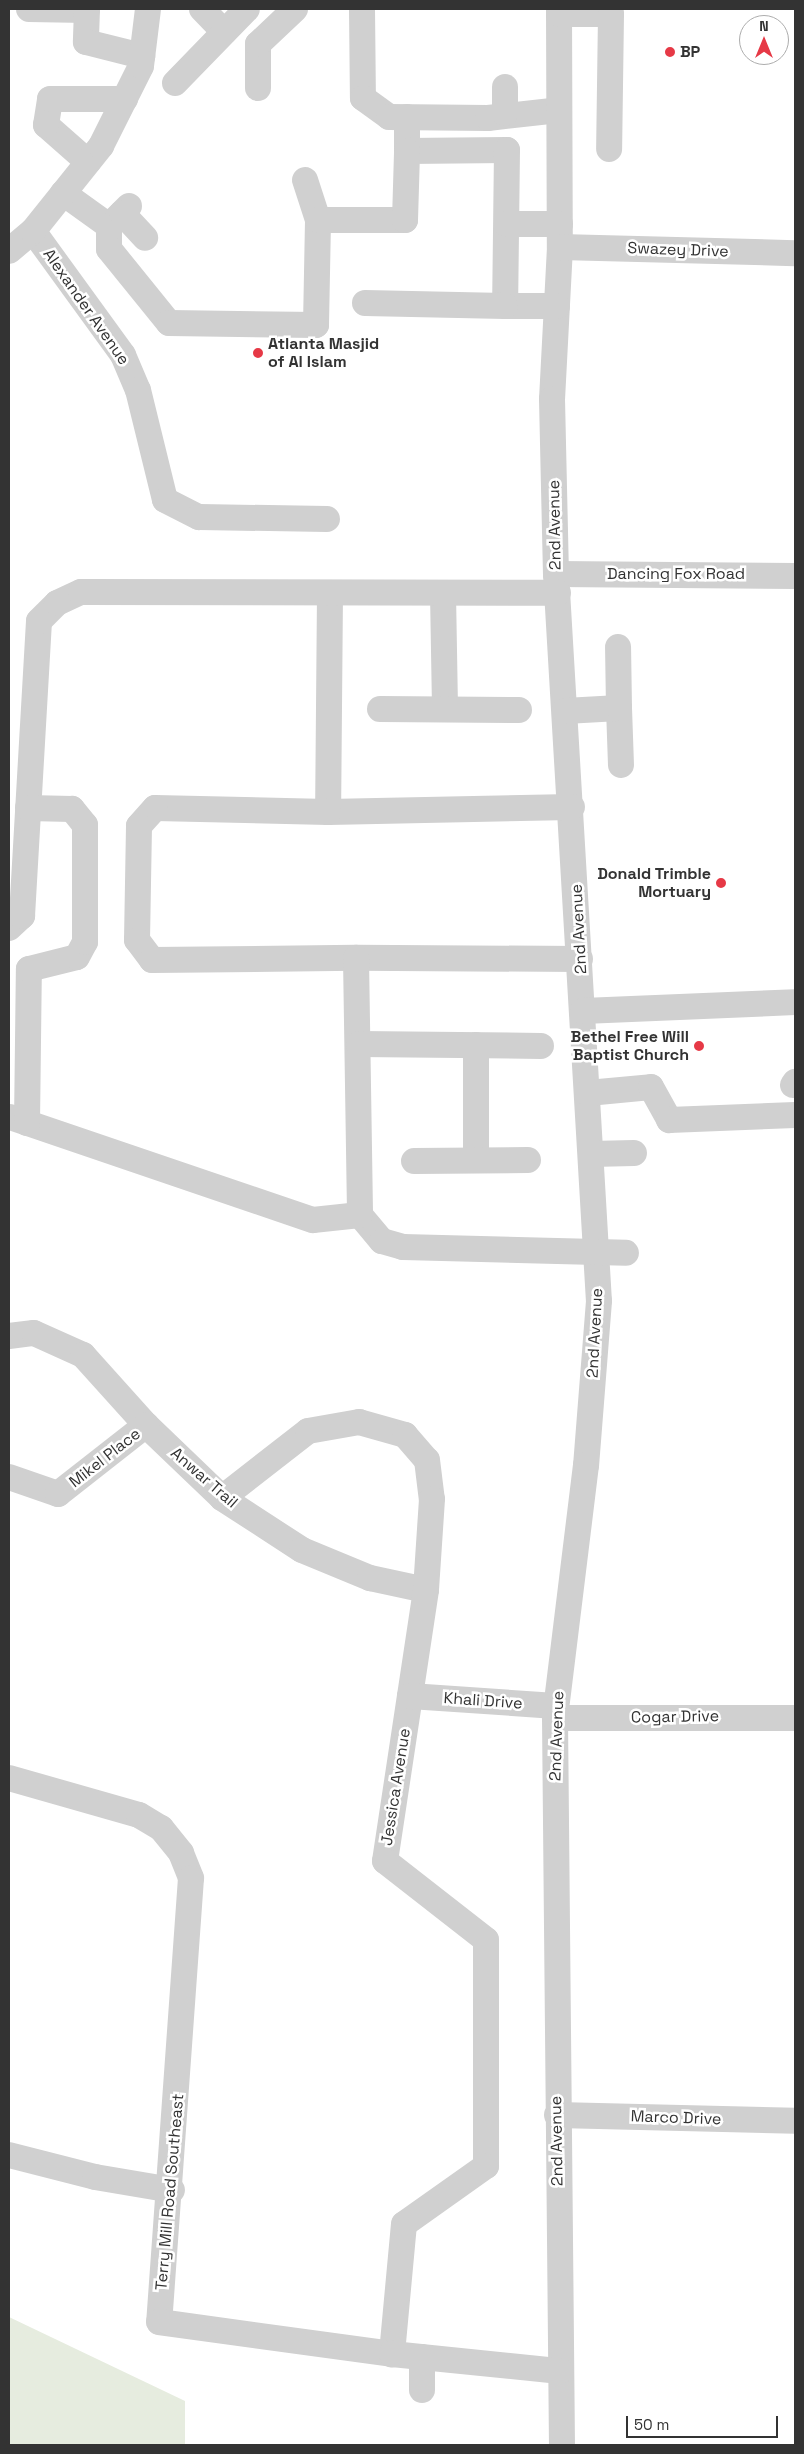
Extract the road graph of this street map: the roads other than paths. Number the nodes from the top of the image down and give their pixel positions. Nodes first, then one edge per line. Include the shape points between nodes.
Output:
1 (29, 9) edge
2 (87, 9) edge
3 (148, 9) edge
4 (202, 9) edge
5 (247, 9) edge
6 (296, 9) edge
7 (362, 9) edge
8 (559, 11) edge
9 (611, 11) edge
10 (224, 32) junction
11 (142, 56) junction
12 (175, 83) dead end
13 (505, 87) dead end
14 (258, 88) dead end
15 (124, 99) junction
16 (559, 110) junction
17 (505, 113) junction
18 (406, 117) junction
19 (609, 149) dead end
20 (407, 151) junction
21 (88, 162) junction
22 (305, 180) dead end
23 (63, 193) junction
24 (120, 215) junction
25 (318, 220) junction
26 (507, 224) junction
27 (33, 231) junction
28 (560, 235) junction
29 (145, 238) dead end
30 (9, 251) edge
31 (795, 253) edge
32 (365, 303) dead end
33 (506, 306) junction
34 (557, 306) junction
35 (326, 518) dead end
36 (785, 575) edge
37 (557, 583) junction
38 (330, 593) junction
39 (444, 593) junction
40 (618, 647) dead end
41 (619, 708) junction
42 (380, 709) dead end
43 (445, 709) junction
44 (519, 710) dead end
45 (566, 711) junction
46 (621, 765) dead end
47 (572, 807) junction
48 (28, 808) junction
49 (328, 812) junction
50 (9, 928) edge
51 (356, 958) junction
52 (580, 959) junction
53 (795, 1002) edge
54 (583, 1011) junction
55 (359, 1044) junction
56 (476, 1045) junction
57 (541, 1046) dead end
58 (588, 1093) junction
59 (795, 1116) edge
60 (18, 1120) edge
61 (634, 1152) dead end
62 (591, 1154) junction
63 (476, 1160) junction
64 (528, 1160) dead end
65 (414, 1161) dead end
66 (360, 1215) junction
67 (596, 1250) junction
68 (626, 1253) dead end
69 (9, 1336) edge
70 (146, 1425) junction
71 (9, 1477) edge
72 (222, 1498) junction
73 (426, 1590) junction
74 (410, 1696) junction
75 (556, 1712) junction
76 (795, 1718) edge
77 (9, 1778) edge
78 (557, 2115) junction
79 (795, 2121) edge
80 (9, 2155) edge
81 (172, 2190) junction
82 (392, 2354) junction
83 (422, 2357) junction
84 (560, 2371) junction
85 (422, 2390) dead end
86 (562, 2445) edge

1 - 2 street
2 - 11 street via 86,42
3 - 11 street
4 - 10 street
5 - 10 street
6 - 14 street via 258,44
7 - 18 street via 363,98 389,117
8 - 9 street
8 - 16 street, 2nd Avenue
9 - 19 street
10 - 12 street
11 - 15 street
13 - 17 street
15 - 21 street
15 - 21 street via 50,99 46,125
16 - 17 street
16 - 28 street, 2nd Avenue
17 - 18 street via 488,118
18 - 20 street
20 - 25 street via 405,220
20 - 26 street via 507,150
21 - 23 street
22 - 25 street
23 - 24 street
23 - 27 street
24 - 25 street via 109,249 169,323 316,325
24 - 29 street
26 - 28 street, Swazey Drive
26 - 33 street
27 - 30 street
27 - 35 street, Alexander Avenue via 123,355 138,390 165,500 199,516
28 - 31 street, Swazey Drive
28 - 34 street, 2nd Avenue
32 - 33 street
33 - 34 street
34 - 37 street, 2nd Avenue via 552,400
36 - 37 street, Dancing Fox Road
37 - 39 street, Dancing Fox Road
37 - 45 street, 2nd Avenue
38 - 39 street, Dancing Fox Road
38 - 48 street, Dancing Fox Road via 81,592 57,603 39,621
38 - 49 street
39 - 43 street
40 - 41 street
41 - 45 street
41 - 46 street
42 - 43 street
43 - 44 street
45 - 47 street, 2nd Avenue
47 - 49 street
47 - 52 street, 2nd Avenue
48 - 50 street, Dancing Fox Road via 22,916
48 - 60 street via 72,809 85,825 85,942 78,957 29,969
49 - 51 street via 155,808 139,826 137,940 152,960
51 - 52 street
51 - 55 street
52 - 54 street, 2nd Avenue
53 - 54 street
54 - 58 street, 2nd Avenue
55 - 56 street
55 - 66 street
56 - 57 street
56 - 63 street
58 - 59 street via 651,1087 669,1120
58 - 62 street, 2nd Avenue
60 - 66 street via 313,1220
61 - 62 street
62 - 67 street, 2nd Avenue
63 - 64 street
63 - 65 street
66 - 67 street via 382,1240 404,1247
67 - 68 street
67 - 75 street, 2nd Avenue via 599,1301 586,1465
69 - 70 street, Anwar Trail via 34,1333 83,1355
70 - 71 street, Mikel Place via 58,1494
70 - 72 street, Anwar Trail
72 - 73 street, Anwar Trail via 302,1550 370,1578
72 - 73 street, Jessica Avenue via 308,1431 360,1422 405,1435 427,1460 432,1498
73 - 74 street, Jessica Avenue
74 - 75 street, Khali Drive
74 - 82 street, Jessica Avenue via 385,1861 486,1940 486,2166 404,2224
75 - 76 street, Cogar Drive
75 - 78 street, 2nd Avenue
77 - 81 street, Terry Mill Road Southeast via 139,1814 161,1828 185,1861 191,1878 190,1923
78 - 79 street, Marco Drive
78 - 84 street, 2nd Avenue
80 - 81 street via 95,2177
81 - 82 street, Terry Mill Road Southeast via 160,2322
82 - 83 street, Terry Mill Road Southeast
83 - 84 street, Terry Mill Road Southeast
83 - 85 street
84 - 86 street, 2nd Avenue

